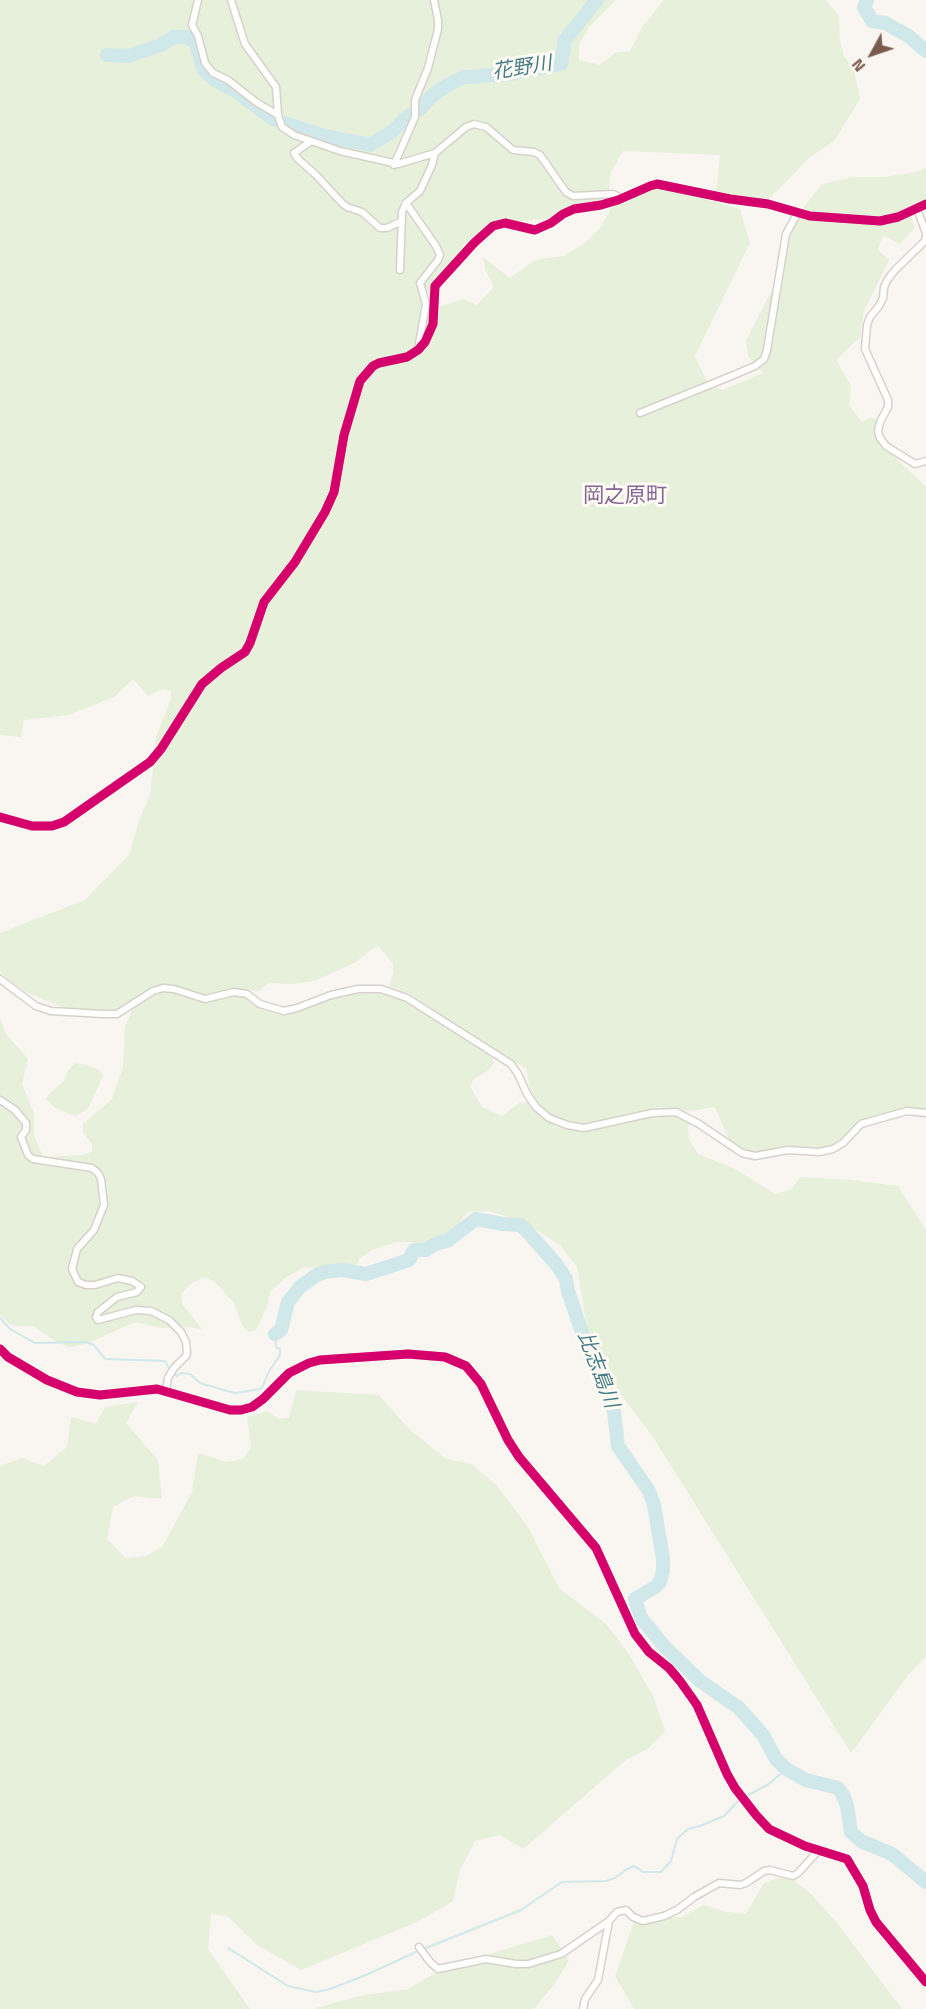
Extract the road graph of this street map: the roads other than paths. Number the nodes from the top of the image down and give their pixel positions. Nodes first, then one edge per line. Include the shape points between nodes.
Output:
1 (198, 0) edge
2 (231, 0) edge
3 (434, 0) edge
4 (278, 115) junction
5 (310, 142) junction
6 (435, 153) junction
7 (394, 165) junction
8 (618, 200) junction
9 (406, 202) junction
10 (926, 204) edge
11 (917, 209) junction
12 (797, 214) junction
13 (402, 221) junction
14 (926, 234) edge
15 (400, 270) dead end
16 (418, 350) junction
17 (639, 413) dead end
18 (926, 461) edge
19 (0, 817) edge
20 (0, 979) edge
21 (0, 1100) edge
22 (926, 1113) edge
23 (0, 1349) edge
24 (166, 1390) junction
25 (819, 1850) junction
26 (609, 1921) junction
27 (419, 1947) dead end
28 (926, 1982) edge
29 (583, 2009) edge

1 - 4 street via 192,26 205,63 213,73
2 - 4 street via 245,44 276,87
3 - 7 street via 438,29 415,100 415,117
4 - 5 street via 282,127
5 - 7 street
5 - 13 street via 294,153 342,203 362,212 380,228
6 - 7 street
6 - 8 street via 474,124 486,128 513,150 540,155 573,196 613,194
6 - 9 street via 420,191
8 - 12 street via 657,184 768,204
8 - 16 street via 574,209 535,230 505,223 493,226 435,286 433,324
9 - 13 street
9 - 16 street via 440,255 420,283 426,304
10 - 11 street
11 - 12 street via 880,221
11 - 14 street
12 - 17 street via 786,234 764,358 755,366
13 - 15 street
14 - 18 street via 925,241 888,279 883,298 867,325 864,349 888,400 878,431 880,438 885,447 915,464
16 - 19 street via 379,363 360,381 344,435 334,492 325,512 264,602 245,652 202,684 150,762 58,825 32,826
20 - 22 street via 36,1006 51,1011 103,1014 117,1014 163,988 206,999 234,992 247,994 260,1004 284,1011 349,991 381,989 408,998 511,1064 536,1107 549,1118 584,1128 652,1113 676,1112 742,1153 755,1156 832,1149 861,1124 907,1111
21 - 24 street via 26,1123 21,1137 33,1160 92,1168 98,1173 104,1205 94,1230 77,1249 72,1269 78,1282 86,1285 118,1278 141,1287 137,1292 117,1297 98,1312 98,1320 136,1310 151,1311 181,1332 188,1353 168,1378
23 - 24 street via 47,1380 77,1392 100,1395
24 - 25 street via 218,1407 241,1410 252,1407 289,1373 309,1362 408,1354 445,1357 466,1366 481,1384 519,1457 596,1548 635,1634 669,1668 697,1705 726,1774 743,1798 769,1829
25 - 26 street via 793,1876 764,1871 746,1884 719,1883 664,1916 643,1921 626,1910 617,1912
25 - 28 street via 847,1858 863,1886 876,1922
26 - 27 street via 561,1954 528,1964 486,1959 438,1968
26 - 29 street via 598,1980

